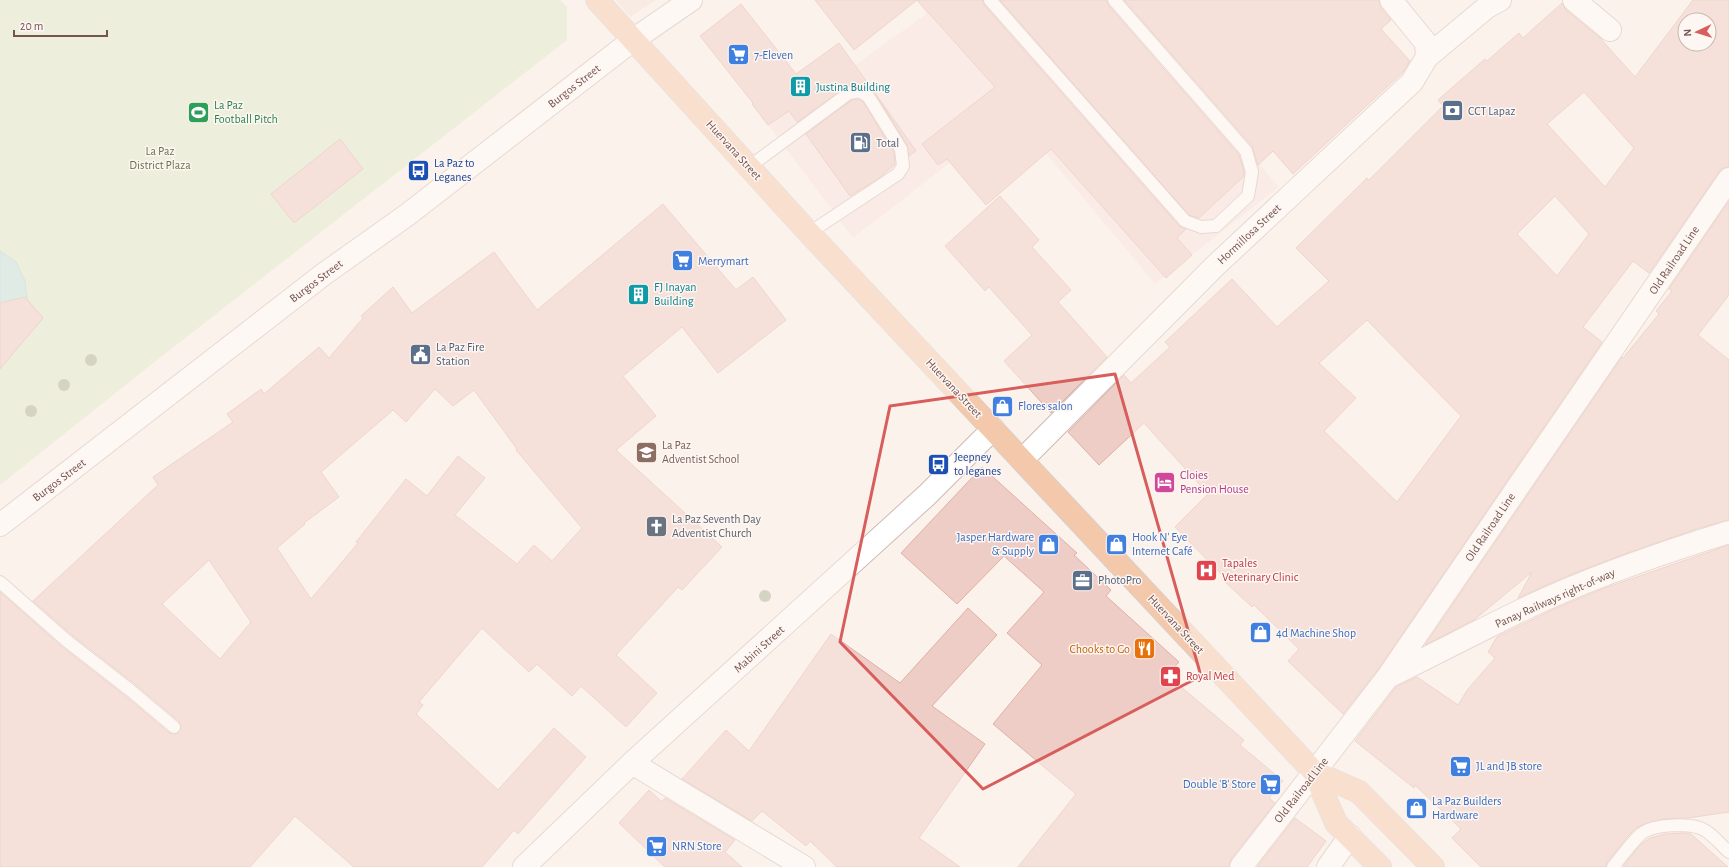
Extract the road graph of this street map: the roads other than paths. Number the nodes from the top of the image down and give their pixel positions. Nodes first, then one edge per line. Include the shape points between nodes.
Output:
1 (598, 0) edge
2 (691, 0) edge
3 (990, 0) edge
4 (1114, 0) edge
5 (1391, 0) edge
6 (1500, 0) edge
7 (1574, 0) edge
8 (1610, 30) dead end
9 (633, 40) junction
10 (1427, 57) junction
11 (749, 167) junction
12 (1729, 179) edge
13 (809, 233) junction
14 (993, 429) junction
15 (1022, 460) junction
16 (0, 525) edge
17 (1729, 532) edge
18 (0, 582) edge
19 (1387, 678) junction
20 (174, 727) dead end
21 (632, 763) junction
22 (1314, 772) junction
23 (1350, 836) junction
24 (1729, 852) edge
25 (524, 867) edge
26 (804, 867) edge
27 (1241, 867) edge
28 (1328, 867) edge
29 (1380, 867) edge
30 (1433, 867) edge
31 (1613, 867) edge

1 - 9 main road, Huervana Street
2 - 9 street, Burgos Street
3 - 4 lane via 1185,221 1201,227 1216,226 1248,196 1252,172 1246,151
5 - 10 street via 1426,43
6 - 10 street, Hormillosa Street via 1487,7
7 - 8 street
9 - 11 main road, Huervana Street
9 - 16 street, Burgos Street via 407,215 324,274
10 - 15 street, Hormillosa Street via 1412,82 1215,266
11 - 13 main road, Huervana Street
11 - 13 lane via 849,93 859,91 868,96 901,149 903,166 898,174
12 - 19 street, Old Railroad Line
13 - 14 main road, Huervana Street
14 - 15 main road, Huervana Street
14 - 21 street, Mabini Street via 927,495
15 - 22 main road, Huervana Street
17 - 19 street, Panay Railways right-of-way via 1648,558 1522,610
18 - 20 lane via 67,641
19 - 22 street, Old Railroad Line
21 - 25 street, Mabini Street
21 - 26 street
22 - 23 main road, Huervana Street via 1336,823
22 - 27 street, Old Railroad Line
22 - 30 main road, Huervana Street via 1359,792
23 - 28 street
23 - 29 main road, Huervana Street
24 - 31 lane via 1705,830 1691,826 1665,826 1651,828 1642,834

